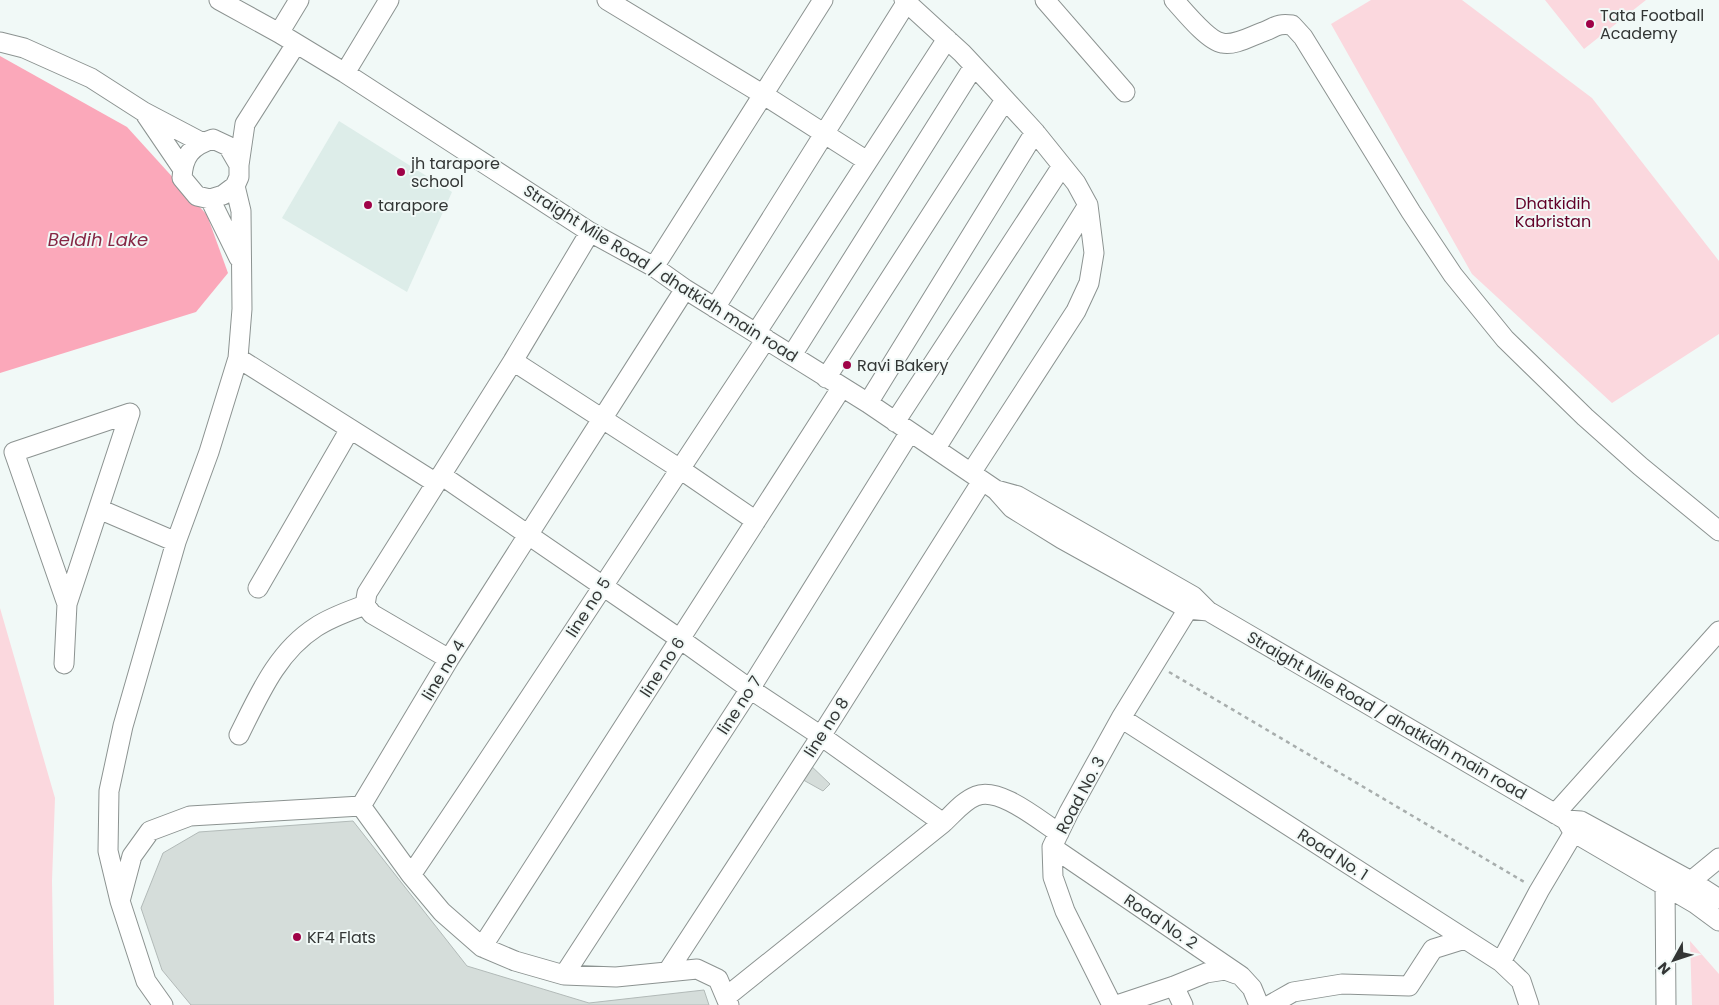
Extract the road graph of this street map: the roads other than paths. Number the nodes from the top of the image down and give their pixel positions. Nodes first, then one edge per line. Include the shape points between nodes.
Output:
1 (219, 0) edge
2 (298, 0) edge
3 (389, 0) edge
4 (607, 0) edge
5 (823, 0) edge
6 (1044, 0) edge
7 (1174, 0) edge
8 (906, 1) edge
9 (279, 33) junction
10 (947, 39) junction
11 (0, 42) edge
12 (296, 44) junction
13 (974, 66) junction
14 (345, 73) junction
15 (1125, 92) dead end
16 (764, 95) junction
17 (1005, 100) junction
18 (144, 112) junction
19 (245, 124) junction
20 (1034, 132) junction
21 (824, 134) junction
22 (207, 141) junction
23 (868, 161) junction
24 (239, 165) junction
25 (1062, 166) junction
26 (182, 168) junction
27 (235, 186) junction
28 (210, 199) junction
29 (1088, 205) junction
30 (590, 232) junction
31 (240, 261) junction
32 (654, 267) junction
33 (684, 289) junction
34 (715, 308) junction
35 (761, 336) junction
36 (792, 355) junction
37 (238, 358) junction
38 (513, 361) junction
39 (834, 383) junction
40 (868, 403) junction
41 (602, 419) junction
42 (902, 427) junction
43 (350, 429) junction
44 (936, 448) junction
45 (680, 469) junction
46 (438, 479) junction
47 (983, 481) junction
48 (99, 509) junction
49 (756, 521) junction
50 (1719, 531) edge
51 (528, 535) junction
52 (176, 542) junction
53 (602, 585) junction
54 (258, 588) dead end
55 (1191, 603) junction
56 (67, 604) junction
57 (365, 605) junction
58 (1719, 631) edge
59 (680, 639) junction
60 (449, 659) junction
61 (64, 664) dead end
62 (750, 689) junction
63 (1121, 718) junction
64 (239, 734) dead end
65 (821, 736) junction
66 (361, 806) junction
67 (1569, 822) junction
68 (943, 823) junction
69 (1056, 840) junction
70 (1719, 858) edge
71 (411, 875) junction
72 (1691, 880) junction
73 (1665, 886) junction
74 (1719, 899) edge
75 (120, 901) junction
76 (1719, 922) edge
77 (1465, 939) junction
78 (482, 947) junction
79 (1502, 962) junction
80 (668, 971) junction
81 (564, 974) junction
82 (1241, 976) junction
83 (1174, 986) junction
84 (727, 1001) edge
85 (163, 1005) edge
86 (1112, 1005) edge
87 (1117, 1005) edge
88 (1183, 1005) edge
89 (1259, 1005) edge
90 (1270, 1005) edge
91 (1529, 1005) edge
92 (1666, 1005) edge

1 - 9 street, Straight Mile Road / dhatkidh main road
2 - 9 street
3 - 14 street
4 - 16 street
5 - 16 street
6 - 15 street
7 - 50 street via 1193,22 1222,43 1239,42 1281,23 1292,25 1453,275 1505,339 1584,417
8 - 10 street, line no 8
8 - 21 street
9 - 12 street, Straight Mile Road / dhatkidh main road
10 - 13 street, line no 8
10 - 23 street, line no 5
11 - 18 street via 24,48 91,78
12 - 14 street, Straight Mile Road / dhatkidh main road
12 - 19 street
13 - 17 street, line no 8
13 - 36 street
14 - 30 street, Straight Mile Road / dhatkidh main road
16 - 21 street
16 - 32 street
17 - 20 street, line no 8
17 - 39 street, line no 6
18 - 22 street
18 - 26 street
19 - 22 street
19 - 24 street
20 - 25 street, line no 8
20 - 40 street
21 - 23 street
21 - 34 street
22 - 24 street via 228,146
22 - 26 street via 186,155
23 - 35 street, line no 5
24 - 27 street
25 - 29 street, line no 8
25 - 42 street, line no 7
26 - 28 street via 182,178 191,190 197,196
27 - 28 street
27 - 31 street via 241,211
28 - 31 street
29 - 44 street
29 - 47 street, line no 8 via 1094,254 1089,282
30 - 32 street, Straight Mile Road / dhatkidh main road
30 - 38 street
31 - 37 street via 242,309
32 - 33 street, Straight Mile Road / dhatkidh main road
33 - 34 street, Straight Mile Road / dhatkidh main road
33 - 41 street, line no 4
34 - 35 street, Straight Mile Road / dhatkidh main road
35 - 36 street, Straight Mile Road / dhatkidh main road
35 - 45 street, line no 5
36 - 39 street, Straight Mile Road / dhatkidh main road
37 - 43 street
37 - 52 street via 209,452
38 - 41 street
38 - 46 street
39 - 40 street, Straight Mile Road / dhatkidh main road
39 - 49 street, line no 6
40 - 42 street, Straight Mile Road / dhatkidh main road
41 - 45 street
41 - 51 street, line no 4
42 - 44 street, Straight Mile Road / dhatkidh main road
42 - 62 street, line no 7
43 - 46 street
43 - 54 street
44 - 47 street, Straight Mile Road / dhatkidh main road
45 - 49 street
45 - 53 street, line no 5
46 - 51 street
46 - 57 street via 368,592
47 - 55 street, Straight Mile Road / dhatkidh main road via 1018,496
47 - 65 street, line no 8
48 - 52 street
48 - 56 street
48 - 56 street via 130,413 14,452
49 - 59 street, line no 6
51 - 53 street
51 - 60 street, line no 4
52 - 75 street via 123,726 109,791 108,851
53 - 59 street
53 - 71 street, line no 5
55 - 63 street, Road No. 3
55 - 67 street, Straight Mile Road / dhatkidh main road
56 - 61 street
57 - 60 street via 372,614
57 - 64 street via 316,627 289,650 268,676
58 - 67 street
59 - 62 street
59 - 78 street, line no 6
60 - 66 street, line no 4
62 - 65 street
62 - 81 street, line no 7
63 - 69 street, Road No. 3
63 - 77 street, Road No. 1
65 - 68 street
65 - 80 street, line no 8
66 - 71 street
66 - 75 street via 190,816 150,831 132,856
67 - 72 street, Straight Mile Road / dhatkidh main road
67 - 73 street, Straight Mile Road / dhatkidh main road
67 - 79 street via 1540,891
68 - 69 street, Road No. 2 via 977,795 991,794 1006,799
68 - 84 street, Road No. 2
69 - 82 street, Road No. 2
69 - 86 street, Road No. 3 via 1053,877 1065,911
70 - 72 street
71 - 78 street via 442,912
72 - 74 street, Straight Mile Road / dhatkidh main road
73 - 76 street, Straight Mile Road / dhatkidh main road
73 - 92 street
75 - 85 street via 146,981
77 - 79 street, Road No. 1
77 - 90 street via 1433,949 1409,986 1342,984 1293,992
78 - 81 street via 514,962
79 - 91 street, Road No. 1 via 1521,982
80 - 81 street via 616,978
80 - 84 street via 697,968 718,979
82 - 83 street via 1225,970 1206,973
82 - 89 street, Road No. 2 via 1252,988
83 - 87 street
83 - 88 street

